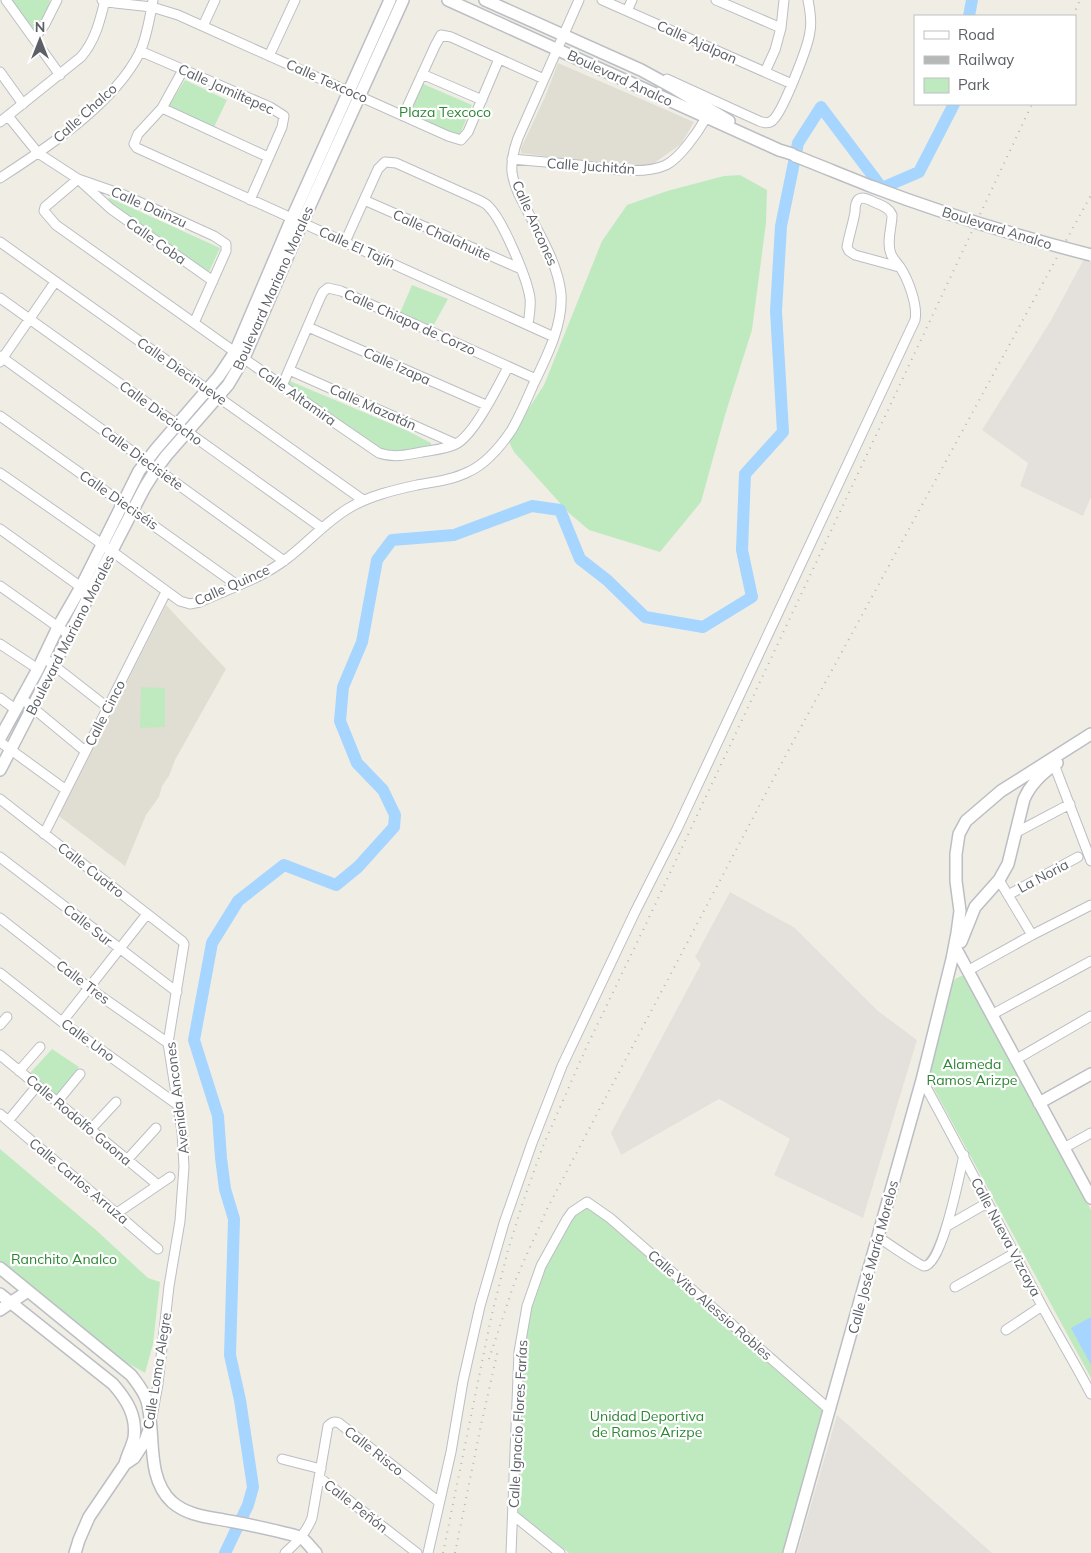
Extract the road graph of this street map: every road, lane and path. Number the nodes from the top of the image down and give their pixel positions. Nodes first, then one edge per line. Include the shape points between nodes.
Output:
1 (6, 0) edge
2 (57, 0) edge
3 (104, 0) edge
4 (215, 0) edge
5 (295, 0) edge
6 (390, 0) edge
7 (403, 0) edge
8 (448, 0) edge
9 (485, 0) edge
10 (579, 0) edge
11 (602, 0) edge
12 (632, 0) edge
13 (716, 0) edge
14 (784, 0) edge
15 (808, 0) edge
16 (152, 4) edge
17 (627, 11) junction
18 (203, 26) junction
19 (781, 28) junction
20 (564, 35) junction
21 (34, 39) junction
22 (558, 50) junction
23 (140, 51) junction
24 (269, 56) junction
25 (499, 59) junction
26 (183, 70) junction
27 (641, 70) junction
28 (0, 72) edge
29 (765, 72) junction
30 (422, 74) junction
31 (60, 75) junction
32 (544, 79) junction
33 (792, 84) junction
34 (349, 92) junction
35 (360, 97) junction
36 (482, 100) junction
37 (23, 104) junction
38 (162, 108) junction
39 (8, 116) junction
40 (403, 116) junction
41 (706, 118) junction
42 (0, 122) edge
43 (38, 153) junction
44 (793, 155) junction
45 (268, 157) junction
46 (512, 160) junction
47 (0, 178) edge
48 (78, 179) junction
49 (250, 200) junction
50 (364, 200) junction
51 (297, 220) junction
52 (0, 242) edge
53 (345, 242) junction
54 (1091, 255) edge
55 (900, 267) junction
56 (521, 269) junction
57 (213, 281) junction
58 (55, 282) junction
59 (0, 298) edge
60 (29, 318) junction
61 (194, 322) junction
62 (528, 325) junction
63 (308, 327) junction
64 (554, 337) junction
65 (239, 355) junction
66 (1, 358) edge
67 (508, 367) junction
68 (289, 370) junction
69 (536, 379) junction
70 (282, 386) junction
71 (208, 389) junction
72 (218, 396) junction
73 (486, 406) junction
74 (0, 416) edge
75 (182, 428) junction
76 (456, 444) junction
77 (146, 460) junction
78 (156, 468) junction
79 (0, 473) edge
80 (363, 500) junction
81 (122, 503) junction
82 (133, 510) junction
83 (322, 528) junction
84 (0, 529) edge
85 (102, 544) junction
86 (112, 552) junction
87 (284, 561) junction
88 (237, 585) junction
89 (0, 586) edge
90 (85, 590) junction
91 (166, 592) junction
92 (58, 627) junction
93 (68, 634) junction
94 (0, 644) edge
95 (43, 657) junction
96 (53, 666) junction
97 (38, 669) junction
98 (0, 698) edge
99 (21, 698) junction
100 (107, 707) junction
101 (33, 708) junction
102 (15, 709) junction
103 (1091, 734) edge
104 (0, 738) edge
105 (0, 742) edge
106 (1091, 742) edge
107 (10, 750) junction
108 (86, 751) junction
109 (1054, 761) junction
110 (0, 770) edge
111 (66, 790) junction
112 (0, 800) edge
113 (1070, 804) junction
114 (1017, 832) junction
115 (44, 834) junction
116 (0, 857) edge
117 (1078, 857) dead end
118 (1091, 861) edge
119 (999, 880) junction
120 (1008, 895) junction
121 (1091, 905) edge
122 (147, 914) junction
123 (0, 918) edge
124 (1032, 935) junction
125 (182, 941) joint
126 (119, 949) junction
127 (955, 952) junction
128 (1091, 961) edge
129 (969, 970) junction
130 (0, 973) edge
131 (89, 988) junction
132 (177, 992) junction
133 (993, 1014) junction
134 (7, 1016) dead end
135 (1091, 1016) edge
136 (62, 1022) junction
137 (0, 1024) edge
138 (168, 1042) junction
139 (40, 1047) dead end
140 (0, 1055) edge
141 (1015, 1060) junction
142 (19, 1071) junction
143 (80, 1074) dead end
144 (1091, 1074) edge
145 (922, 1080) junction
146 (37, 1086) junction
147 (57, 1102) junction
148 (116, 1102) dead end
149 (1039, 1103) junction
150 (178, 1105) junction
151 (0, 1114) edge
152 (8, 1121) junction
153 (156, 1128) dead end
154 (90, 1130) junction
155 (1091, 1133) edge
156 (1064, 1148) junction
157 (964, 1155) junction
158 (127, 1160) junction
159 (184, 1167) joint
160 (170, 1177) dead end
161 (158, 1185) junction
162 (1090, 1194) edge
163 (587, 1202) joint
164 (987, 1203) junction
165 (118, 1213) junction
166 (947, 1226) junction
167 (878, 1237) junction
168 (158, 1249) dead end
169 (1014, 1253) junction
170 (0, 1268) edge
171 (15, 1280) junction
172 (955, 1287) dead end
173 (0, 1290) edge
174 (28, 1291) junction
175 (0, 1294) edge
176 (11, 1303) junction
177 (1042, 1306) junction
178 (0, 1310) edge
179 (1006, 1330) dead end
180 (1091, 1393) edge
181 (830, 1410) junction
182 (151, 1422) junction
183 (282, 1459) dead end
184 (125, 1464) junction
185 (320, 1474) junction
186 (439, 1502) junction
187 (513, 1515) junction
188 (302, 1538) junction
189 (75, 1553) edge
190 (285, 1553) edge
191 (316, 1553) edge
192 (416, 1553) edge
193 (428, 1553) edge
194 (511, 1553) edge
195 (560, 1553) edge
196 (789, 1553) edge

1 - 21 street
2 - 21 street
3 - 16 street, Calle Texcoco
3 - 31 street via 88,49
4 - 18 street
5 - 24 street
6 - 34 street, Boulevard Mariano Morales
7 - 35 street, Boulevard Mariano Morales
8 - 22 street, Boulevard Analco
9 - 20 street, Boulevard Analco
10 - 20 street, Calle Ancones
11 - 17 street, Calle Ajalpan
12 - 17 street
13 - 19 street
14 - 19 street
15 - 33 street via 810,31
16 - 18 street, Calle Texcoco
16 - 23 street, Calle Chalco
17 - 29 street, Calle Ajalpan
18 - 24 street, Calle Texcoco
19 - 29 street
20 - 22 street, Calle Ancones
20 - 27 street, Boulevard Analco
21 - 31 street
22 - 32 street, Calle Ancones
22 - 41 street, Boulevard Analco
23 - 26 street, Calle Jamiltepec
23 - 43 street, Calle Chalco via 126,75 108,95
24 - 34 street, Calle Texcoco
25 - 30 street via 452,36 441,34
25 - 32 street
25 - 36 street, Calle Texcoco
26 - 38 street, Calle El Tajín
26 - 45 street, Calle Jamiltepec via 284,116
27 - 33 street, Boulevard Analco via 768,123 777,115
27 - 44 street, Boulevard Analco
28 - 37 street
29 - 33 street, Calle Ajalpan
30 - 36 street
30 - 40 street
31 - 37 street
32 - 46 street, Calle Ancones via 518,138
34 - 35 street, Calle Texcoco
34 - 51 street, Boulevard Mariano Morales
35 - 40 street, Calle Texcoco
35 - 51 street, Boulevard Mariano Morales
36 - 40 street, Calle Texcoco via 461,140
37 - 39 street
38 - 45 street
38 - 49 street, Calle El Tajín via 138,134 134,144 137,148
39 - 42 street
39 - 43 street, Calle Dainzu
41 - 44 street, Boulevard Analco
41 - 46 street, Calle Juchitán via 674,159 657,168 628,170
43 - 47 street, Calle Chalco
43 - 48 street, Calle Dainzu
44 - 54 street, Boulevard Analco, bridge via 936,210
45 - 49 street, Calle Jamiltepec
46 - 64 street, Calle Ancones via 514,182 560,282 560,316
48 - 57 street, Calle Coba via 111,209
48 - 57 street, Calle Dainzu via 124,195 225,242 226,251
48 - 61 street, Calle Altamira via 48,203 44,211 46,215
49 - 51 street, Calle El Tajín
50 - 53 street
50 - 56 street, Calle Chalahuite
50 - 56 street via 378,169 385,162 396,163 490,207
51 - 53 street, Calle El Tajín
51 - 65 street, Boulevard Mariano Morales
52 - 58 street, Calle Diecinueve
53 - 62 street, Calle El Tajín
55 - 55 street via 889,248 890,211 859,199 855,206 849,251
55 - 186 street via 917,314 912,328 562,1066 532,1144 504,1222 480,1306
56 - 62 street via 530,300
57 - 61 street, Calle Dainzu
58 - 60 street
58 - 71 street, Calle Diecinueve
59 - 60 street, Calle Dieciocho
60 - 66 street
60 - 75 street, Calle Dieciocho
61 - 65 street, Calle Altamira
62 - 64 street, Calle El Tajín
63 - 67 street, Calle Chiapa de Corzo via 323,292 328,288 334,289
63 - 68 street, Calle Chiapa de Corzo
63 - 73 street, Calle Izapa
64 - 69 street, Calle Ancones
65 - 70 street, Calle Altamira
65 - 71 street, Boulevard Mariano Morales via 227,364
65 - 72 street, Boulevard Mariano Morales via 235,374
66 - 77 street, Calle Diecisiete
67 - 69 street, Calle Chiapa de Corzo
67 - 73 street
68 - 70 street, Calle Chiapa de Corzo
68 - 76 street, Calle Mazatán
69 - 80 street, Calle Ancones via 510,431 483,463 455,478
70 - 76 street, Calle Altamira via 379,453 405,455
71 - 72 street, Calle Diecinueve
71 - 75 street, Boulevard Mariano Morales
72 - 75 street, Boulevard Mariano Morales
72 - 80 street, Calle Diecinueve
73 - 76 street
74 - 81 street, Calle Dieciséis
75 - 77 street, Boulevard Mariano Morales
75 - 78 street, Boulevard Mariano Morales
75 - 83 street, Calle Dieciocho
77 - 78 street, Calle Diecisiete
77 - 81 street, Boulevard Mariano Morales
78 - 82 street, Boulevard Mariano Morales
78 - 87 street, Calle Diecisiete
79 - 85 street, Calle Quince
80 - 83 street, Calle Quince
81 - 82 street, Calle Dieciséis
81 - 85 street, Boulevard Mariano Morales
82 - 86 street, Boulevard Mariano Morales
82 - 88 street, Calle Dieciséis
83 - 87 street, Calle Quince
84 - 90 street
85 - 86 street, Calle Quince
85 - 90 street, Boulevard Mariano Morales
86 - 90 street, Boulevard Mariano Morales
86 - 91 street, Calle Quince
87 - 88 street, Calle Quince
88 - 91 street, Calle Quince via 190,604
89 - 92 street
90 - 92 street, Boulevard Mariano Morales
90 - 93 street, Boulevard Mariano Morales
91 - 100 street, Calle Cinco
92 - 93 street
92 - 95 street, Boulevard Mariano Morales
93 - 96 street, Boulevard Mariano Morales
94 - 97 street
95 - 96 street
95 - 97 street, Boulevard Mariano Morales
96 - 100 street
96 - 101 street, Boulevard Mariano Morales
97 - 99 street, Boulevard Mariano Morales
98 - 102 street
99 - 101 street
99 - 102 street, Boulevard Mariano Morales
100 - 108 street, Calle Cinco
101 - 107 street, Boulevard Mariano Morales
101 - 108 street
102 - 104 street, Boulevard Mariano Morales
103 - 109 street, Calle José María Morelos
105 - 107 street
106 - 109 street, Calle José María Morelos
107 - 110 street, Boulevard Mariano Morales
107 - 111 street
108 - 111 street, Calle Cinco
109 - 113 street
109 - 114 street, Calle José María Morelos via 1028,789
109 - 127 street, Calle José María Morelos via 1001,791 966,821 959,834 956,872 960,911
111 - 115 street, Calle Cinco
112 - 115 street, Calle Cuatro
113 - 114 street
113 - 118 street
114 - 119 street, Calle José María Morelos via 1008,864
115 - 122 street, Calle Cuatro
116 - 126 street, Calle Sur
117 - 120 street, La Noria
119 - 120 street
119 - 127 street, Calle José María Morelos via 975,907
120 - 124 street
121 - 124 street
122 - 125 street, Calle Cuatro
122 - 126 street
123 - 131 street, Calle Tres
124 - 129 street
125 - 132 street, Avenida Ancones via 184,948
126 - 131 street
126 - 132 street, Calle Sur
127 - 129 street
127 - 145 street, Calle José María Morelos
128 - 133 street
129 - 133 street
130 - 136 street, Calle Uno
131 - 136 street
131 - 138 street, Calle Tres
132 - 138 street, Avenida Ancones
133 - 141 street
134 - 137 street
135 - 141 street
136 - 150 street, Calle Uno
138 - 150 street, Avenida Ancones
139 - 142 street
140 - 142 street, Calle Rodolfo Gaona
141 - 149 street
142 - 146 street, Calle Rodolfo Gaona
143 - 147 street
144 - 149 street
145 - 157 street, Calle Nueva Vizcaya
145 - 167 street, Calle José María Morelos
146 - 147 street, Calle Rodolfo Gaona
146 - 152 street
147 - 154 street, Calle Rodolfo Gaona
148 - 154 street
149 - 156 street
150 - 159 street, Avenida Ancones
151 - 152 street, Calle Carlos Arruza
152 - 165 street, Calle Carlos Arruza
153 - 158 street
154 - 158 street, Calle Rodolfo Gaona
155 - 156 street
156 - 162 street
157 - 164 street, Calle Nueva Vizcaya
157 - 166 street
158 - 161 street, Calle Rodolfo Gaona
159 - 182 street, Calle Loma Alegre via 180,1221
160 - 161 street
161 - 165 street
163 - 181 street, Calle Vito Alessio Robles via 610,1218
163 - 187 street, Calle Ignacio Flores Farías via 567,1219 541,1266 527,1306 519,1352
164 - 166 street
164 - 169 street, Calle Nueva Vizcaya
165 - 168 street, Calle Carlos Arruza
166 - 167 street via 934,1259 922,1266
167 - 181 street, Calle José María Morelos
169 - 172 street
169 - 177 street, Calle Nueva Vizcaya
170 - 171 street
171 - 173 street
171 - 174 street
174 - 176 street
174 - 182 street via 131,1375 141,1387
175 - 176 street
176 - 178 street
176 - 184 street via 113,1384 124,1397 134,1419 133,1440
177 - 179 street
177 - 180 street, Calle Nueva Vizcaya
181 - 196 street, Calle José María Morelos
182 - 184 street, Calle Loma Alegre via 145,1441 134,1458
182 - 188 street via 153,1460 163,1491 171,1501 194,1514
183 - 185 street
184 - 189 street, Calle Loma Alegre via 89,1517
185 - 186 street, Calle Risco via 328,1426 335,1421
185 - 188 street, Calle Risco via 312,1518
185 - 192 street, Calle Peñón
186 - 193 street
187 - 194 street, Calle Ignacio Flores Farías
187 - 195 street
188 - 190 street
188 - 191 street

